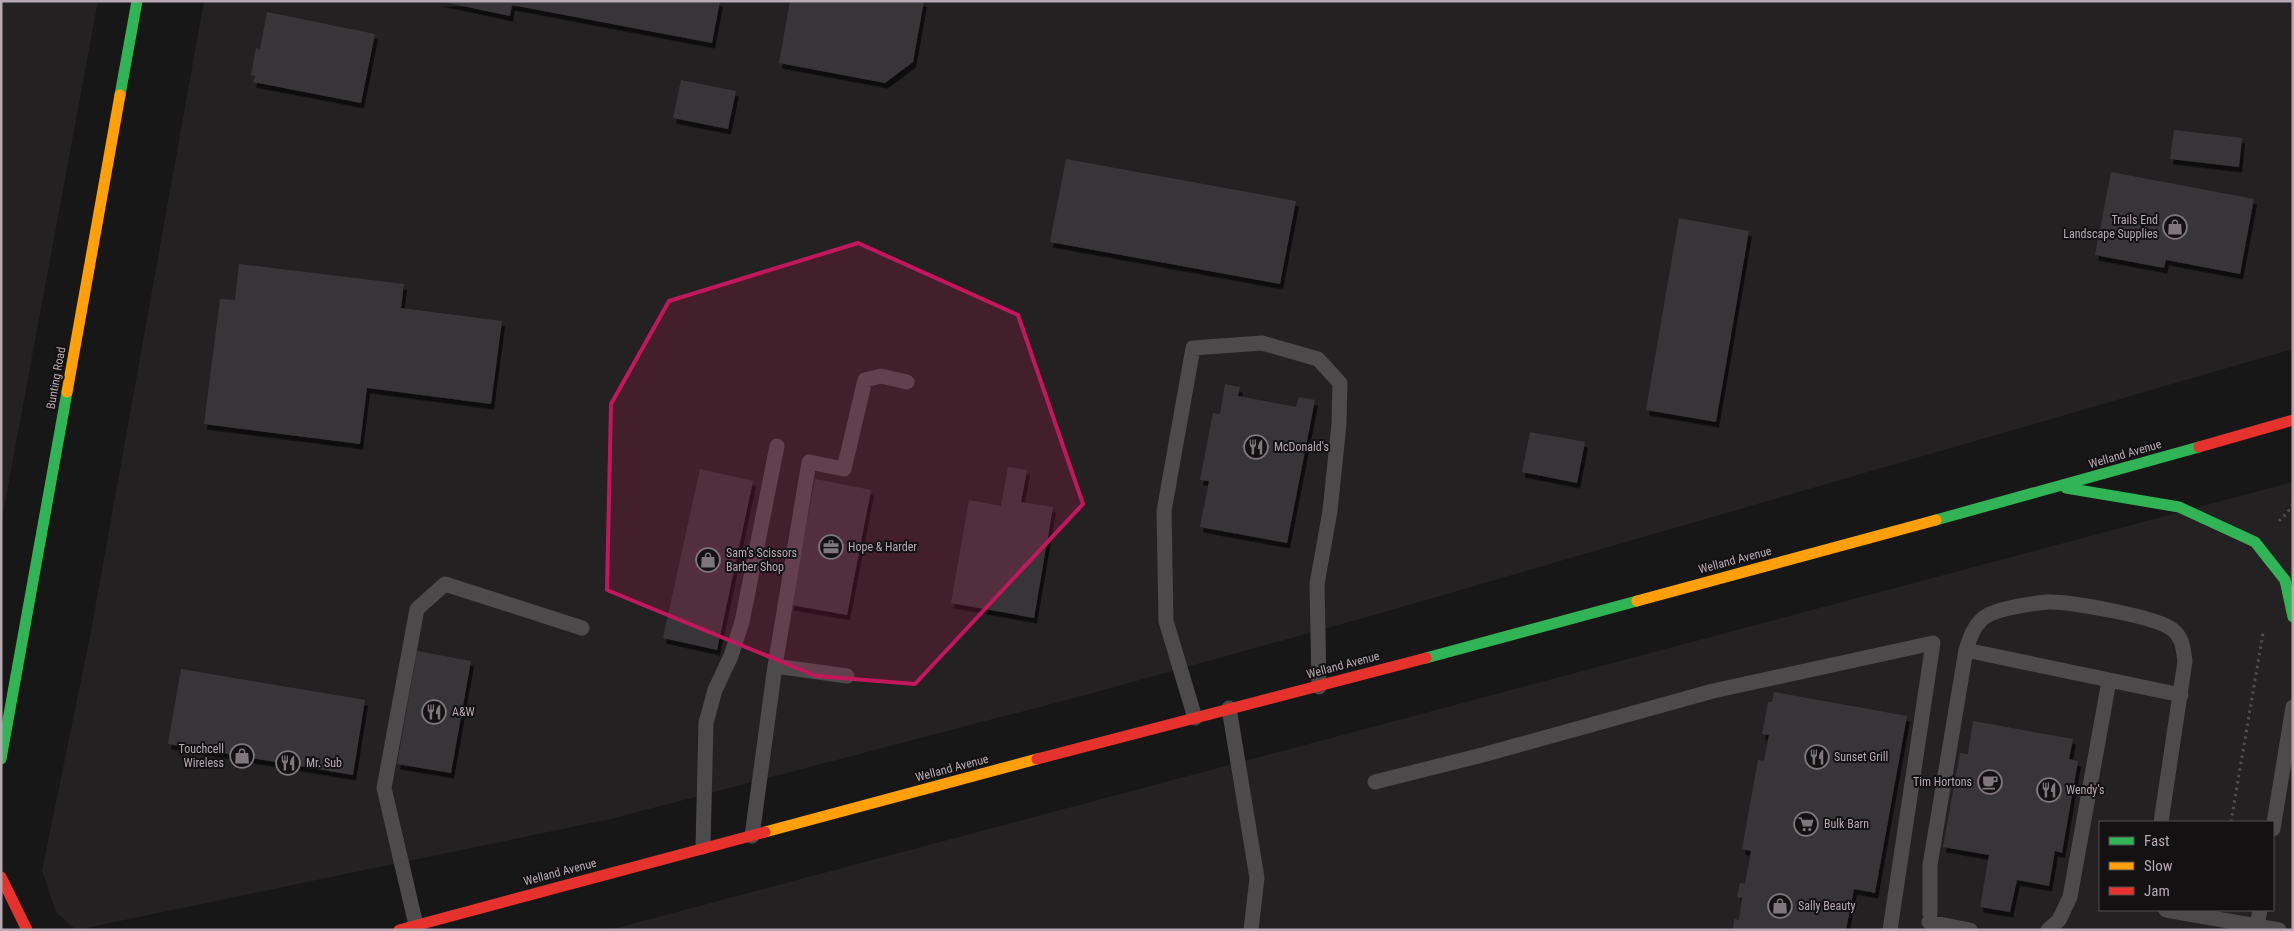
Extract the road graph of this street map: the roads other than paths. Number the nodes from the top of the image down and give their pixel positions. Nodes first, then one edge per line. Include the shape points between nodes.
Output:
1 (137, 1) edge
2 (907, 382) dead end
3 (2293, 420) edge
4 (777, 446) dead end
5 (2060, 487) junction
6 (2293, 617) edge
7 (582, 628) dead end
8 (1966, 650) junction
9 (775, 666) junction
10 (847, 676) dead end
11 (2109, 681) junction
12 (1319, 687) junction
13 (2180, 695) junction
14 (2293, 707) edge
15 (1229, 708) junction
16 (1195, 718) junction
17 (1, 759) edge
18 (1375, 782) dead end
19 (2161, 821) edge
20 (2274, 823) edge
21 (752, 836) junction
22 (703, 847) junction
23 (1, 877) edge
24 (2171, 911) edge
25 (2260, 911) edge
26 (416, 925) junction
27 (2257, 927) edge
28 (27, 930) edge
29 (399, 930) edge
30 (1251, 930) edge
31 (1890, 930) edge
32 (1970, 930) edge
33 (2048, 930) edge
34 (2279, 930) edge

1 - 17 main road, Bunting Road
2 - 9 lane via 881,376 865,380 844,469 809,462
3 - 5 main road, Welland Avenue
4 - 22 lane via 742,622 715,690 706,723
5 - 6 main road via 2179,507 2255,542 2285,580
5 - 12 main road, Welland Avenue
7 - 26 lane via 445,584 417,609 384,788
8 - 11 lane
8 - 13 lane via 1974,628 1987,616 2006,609 2049,602 2128,615 2173,629 2182,640 2185,661
8 - 32 lane via 1930,865 1929,918
9 - 10 lane
9 - 21 lane
11 - 13 lane
11 - 33 lane via 2070,897 2059,920
12 - 15 main road, Welland Avenue
12 - 16 lane via 1317,584 1331,502 1340,383 1318,360 1262,343 1193,348 1164,511 1166,621
13 - 19 lane
14 - 20 lane
15 - 16 main road, Welland Avenue
15 - 30 lane via 1258,878
16 - 21 main road, Welland Avenue
18 - 31 lane via 1713,691 1933,643
21 - 22 main road, Welland Avenue
22 - 26 main road, Welland Avenue
23 - 28 main road
24 - 27 lane
25 - 27 lane
26 - 29 main road, Welland Avenue
27 - 34 lane

